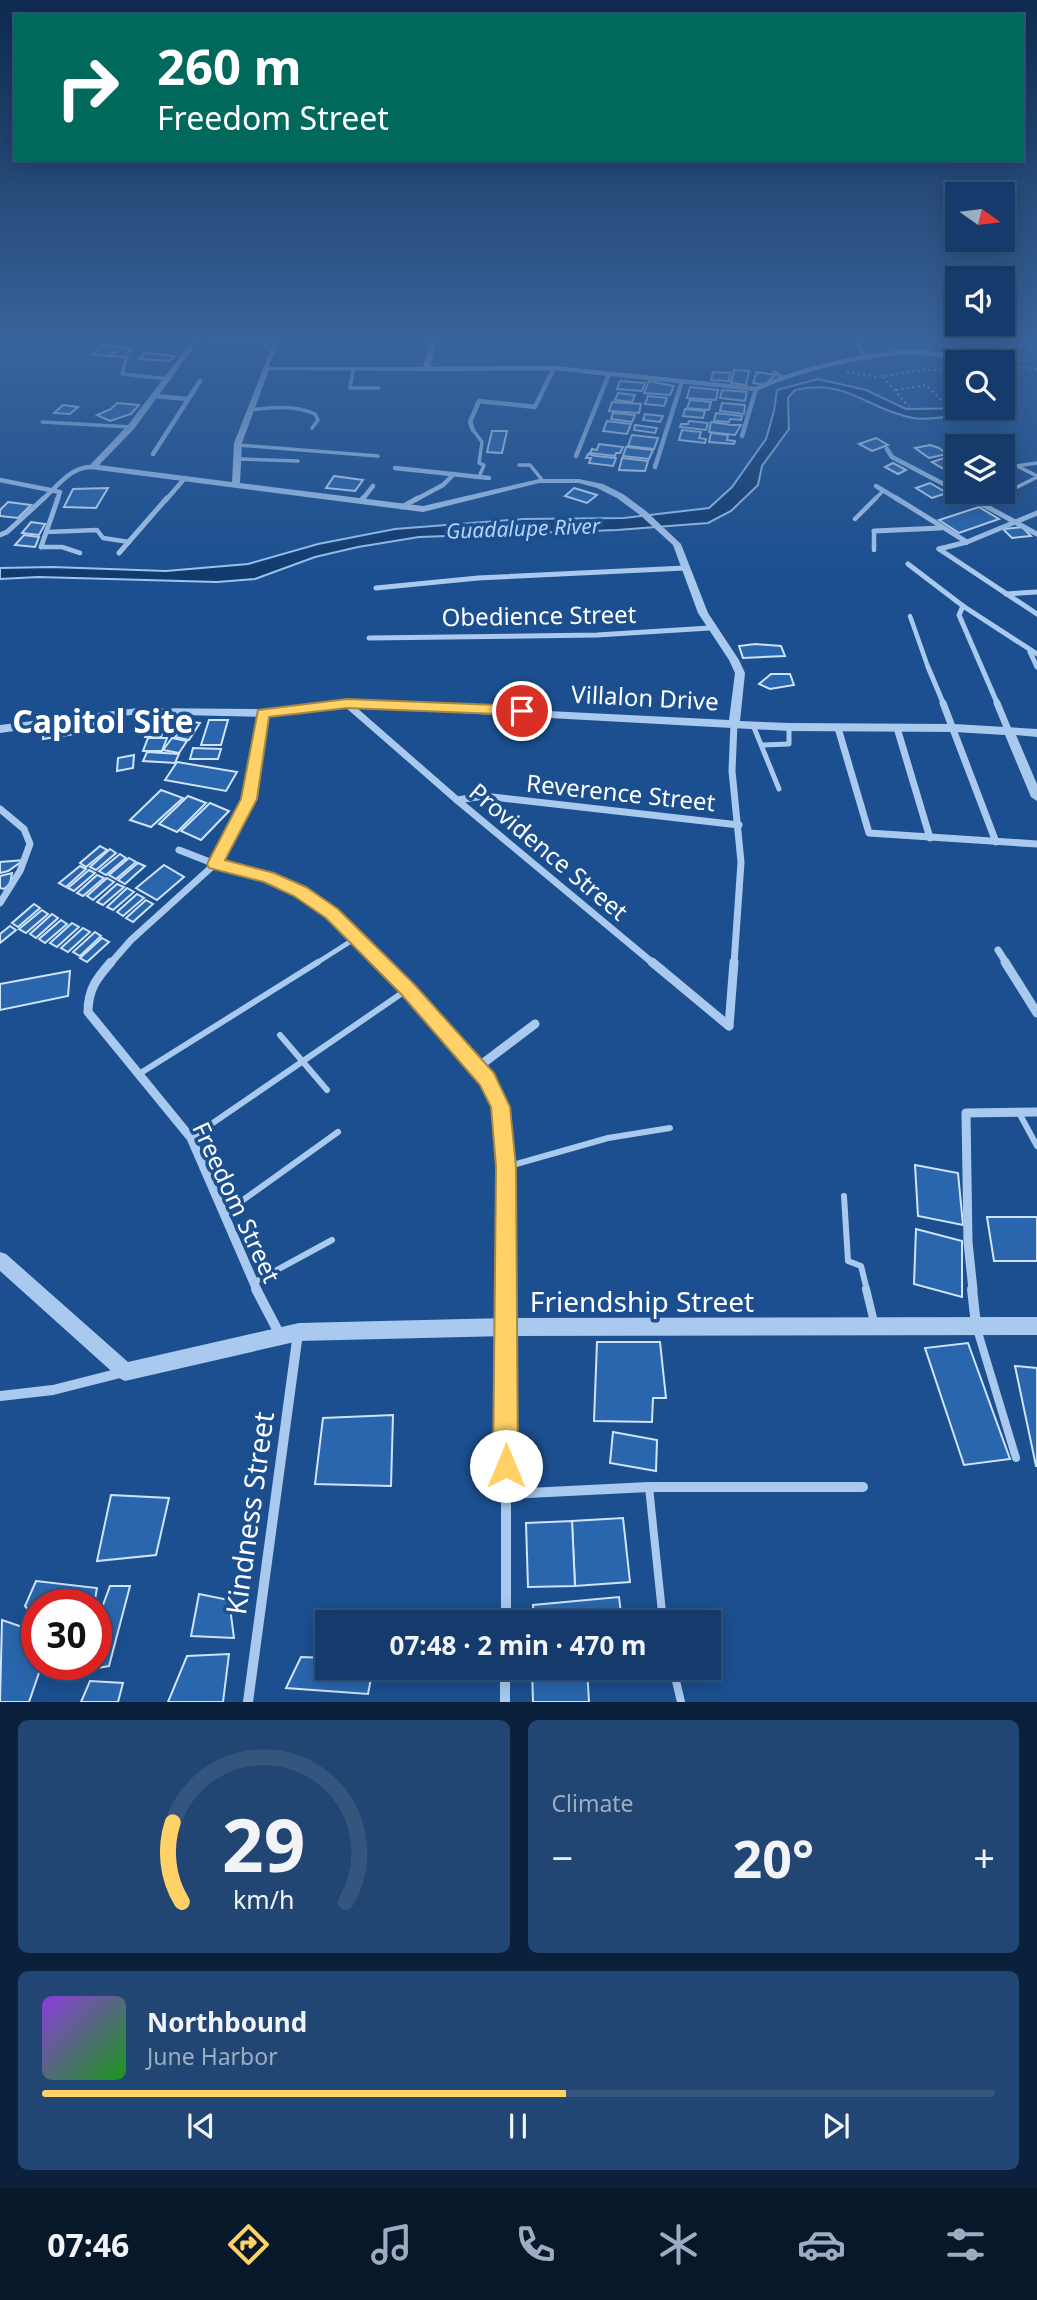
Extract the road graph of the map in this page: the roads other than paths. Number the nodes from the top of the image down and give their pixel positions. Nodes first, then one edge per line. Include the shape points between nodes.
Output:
1 (140, 416) edge
2 (177, 416) edge
3 (249, 416) edge
4 (316, 416) edge
5 (472, 416) edge
6 (592, 416) edge
7 (671, 416) edge
8 (748, 416) edge
9 (42, 422) dead end
10 (131, 427) junction
11 (312, 428) dead end
12 (473, 430) joint
13 (743, 436) dead end
14 (238, 445) junction
15 (887, 449) dead end
16 (153, 454) dead end
17 (378, 456) dead end
18 (576, 456) dead end
19 (238, 459) junction
20 (299, 461) dead end
21 (1037, 463) edge
22 (519, 465) dead end
23 (1016, 466) joint
24 (93, 467) junction
25 (655, 467) dead end
26 (395, 468) dead end
27 (454, 474) junction
28 (1037, 476) edge
29 (479, 477) junction
30 (185, 478) junction
31 (489, 478) dead end
32 (0, 480) edge
33 (543, 481) junction
34 (945, 484) edge
35 (236, 485) junction
36 (373, 486) dead end
37 (876, 486) dead end
38 (54, 489) junction
39 (883, 491) junction
40 (361, 501) junction
41 (983, 505) joint
42 (402, 507) junction
43 (1037, 513) edge
44 (855, 519) dead end
45 (1017, 523) junction
46 (941, 528) junction
47 (47, 531) junction
48 (874, 531) joint
49 (1037, 534) edge
50 (0, 535) edge
51 (128, 542) junction
52 (967, 542) junction
53 (41, 547) joint
54 (874, 550) dead end
55 (80, 553) dead end
56 (119, 553) dead end
57 (908, 564) dead end
58 (685, 568) junction
59 (376, 588) dead end
60 (1037, 592) edge
61 (1006, 594) junction
62 (963, 606) junction
63 (1037, 614) edge
64 (910, 617) dead end
65 (710, 628) junction
66 (369, 638) dead end
67 (1029, 649) junction
68 (1037, 654) edge
69 (928, 667) joint
70 (1037, 667) edge
71 (347, 704) junction
72 (262, 713) junction
73 (734, 724) junction
74 (753, 725) junction
75 (789, 727) junction
76 (838, 728) junction
77 (897, 728) junction
78 (954, 728) junction
79 (0, 729) edge
80 (1009, 732) junction
81 (1037, 733) edge
82 (762, 745) junction
83 (779, 789) dead end
84 (1037, 797) edge
85 (457, 800) junction
86 (0, 809) edge
87 (739, 825) junction
88 (930, 838) junction
89 (996, 842) junction
90 (1037, 844) edge
91 (179, 850) dead end
92 (215, 864) junction
93 (0, 903) edge
94 (356, 938) junction
95 (998, 950) dead end
96 (408, 989) junction
97 (1037, 1013) edge
98 (535, 1024) dead end
99 (280, 1035) dead end
100 (303, 1062) junction
101 (478, 1067) junction
102 (139, 1074) junction
103 (327, 1090) dead end
104 (1018, 1111) junction
105 (1037, 1112) edge
106 (670, 1128) dead end
107 (338, 1132) dead end
108 (191, 1138) junction
109 (1037, 1146) edge
110 (506, 1167) junction
111 (844, 1196) dead end
112 (225, 1213) junction
113 (332, 1240) dead end
114 (0, 1260) edge
115 (253, 1283) junction
116 (876, 1326) junction
117 (976, 1326) junction
118 (1037, 1326) edge
119 (506, 1327) junction
120 (299, 1332) junction
121 (280, 1336) junction
122 (125, 1372) junction
123 (0, 1396) edge
124 (1016, 1458) dead end
125 (649, 1487) junction
126 (863, 1487) dead end
127 (506, 1494) junction
128 (506, 1610) edge
129 (662, 1610) edge
130 (505, 1680) edge
131 (676, 1680) edge
132 (247, 1702) edge
133 (505, 1702) edge
134 (681, 1702) edge

1 - 10 street
2 - 16 street
3 - 14 street
4 - 11 lane
5 - 12 street
6 - 18 street
7 - 25 street
8 - 13 street
9 - 10 lane
10 - 24 street
12 - 29 lane via 482,442 479,463 484,465
14 - 17 lane
14 - 19 street
15 - 34 street via 892,457
19 - 20 lane
19 - 35 street
21 - 23 lane
22 - 33 lane via 530,465
23 - 28 lane
24 - 30 street
24 - 38 street via 75,470
26 - 27 street
27 - 29 street
27 - 42 street
28 - 41 lane
29 - 31 street
30 - 35 street
30 - 51 street
32 - 38 street
33 - 42 street via 423,509
33 - 58 street via 579,481 620,496 677,544
35 - 40 street
36 - 40 street
37 - 39 street
38 - 47 street via 60,492
38 - 50 street
39 - 44 lane
39 - 46 street
40 - 42 street
41 - 45 street
43 - 45 street
45 - 49 street
45 - 52 street
46 - 48 street
46 - 52 street
47 - 51 lane via 97,530 103,538
47 - 53 street
48 - 54 lane
51 - 56 street
52 - 61 street via 939,549
53 - 55 lane
57 - 62 street
58 - 59 street
58 - 65 street
60 - 61 street
61 - 63 street
62 - 67 street
62 - 80 street via 959,615
64 - 69 lane
65 - 66 street, Obedience Street via 597,635
65 - 73 street via 740,673
67 - 68 street
67 - 70 street
69 - 78 street
71 - 72 street, Villalon Drive
71 - 73 street, Villalon Drive
71 - 85 street, Providence Street
72 - 79 street, Villalon Drive via 138,710
72 - 92 street, Freedom Street via 249,799
73 - 74 street, Villalon Drive
73 - 87 street via 732,771
74 - 75 street, Villalon Drive
74 - 82 lane
75 - 76 street, Villalon Drive
75 - 82 lane via 789,744
76 - 77 street, Villalon Drive
76 - 88 street via 869,833
77 - 78 street, Villalon Drive
77 - 88 street
78 - 80 street, Villalon Drive
78 - 89 street
80 - 81 street, Villalon Drive
80 - 84 street
82 - 83 lane
85 - 87 street, Reverence Street via 484,796
85 - 87 street, Providence Street via 729,1026 741,862
86 - 93 street via 28,833 31,842 26,860
88 - 89 street
89 - 90 street
91 - 92 street
92 - 94 street via 268,877 300,891 332,913
92 - 102 street, Freedom Street via 131,940 94,981 88,1012
94 - 96 street
94 - 102 lane
95 - 97 street
96 - 100 lane
96 - 101 street
98 - 101 street
99 - 100 lane
100 - 103 lane
100 - 108 lane
101 - 110 street via 500,1107
102 - 108 street, Freedom Street
104 - 105 street
104 - 109 lane
104 - 117 street via 966,1114 968,1242
106 - 110 lane via 608,1139
107 - 112 lane
108 - 112 street, Freedom Street
110 - 119 street
111 - 116 lane via 848,1261 861,1266
112 - 115 street, Freedom Street
113 - 115 lane
114 - 122 street
115 - 121 street, Freedom Street
116 - 117 street, Friendship Street
116 - 119 street, Friendship Street
117 - 118 street, Friendship Street
117 - 124 lane
119 - 120 street, Friendship Street
119 - 127 street
120 - 121 street, Friendship Street
120 - 132 street, Kindness Street
121 - 122 street, Friendship Street
122 - 123 street via 53,1390
125 - 126 street
125 - 127 street
125 - 129 lane
127 - 128 street
130 - 133 street
131 - 134 lane

